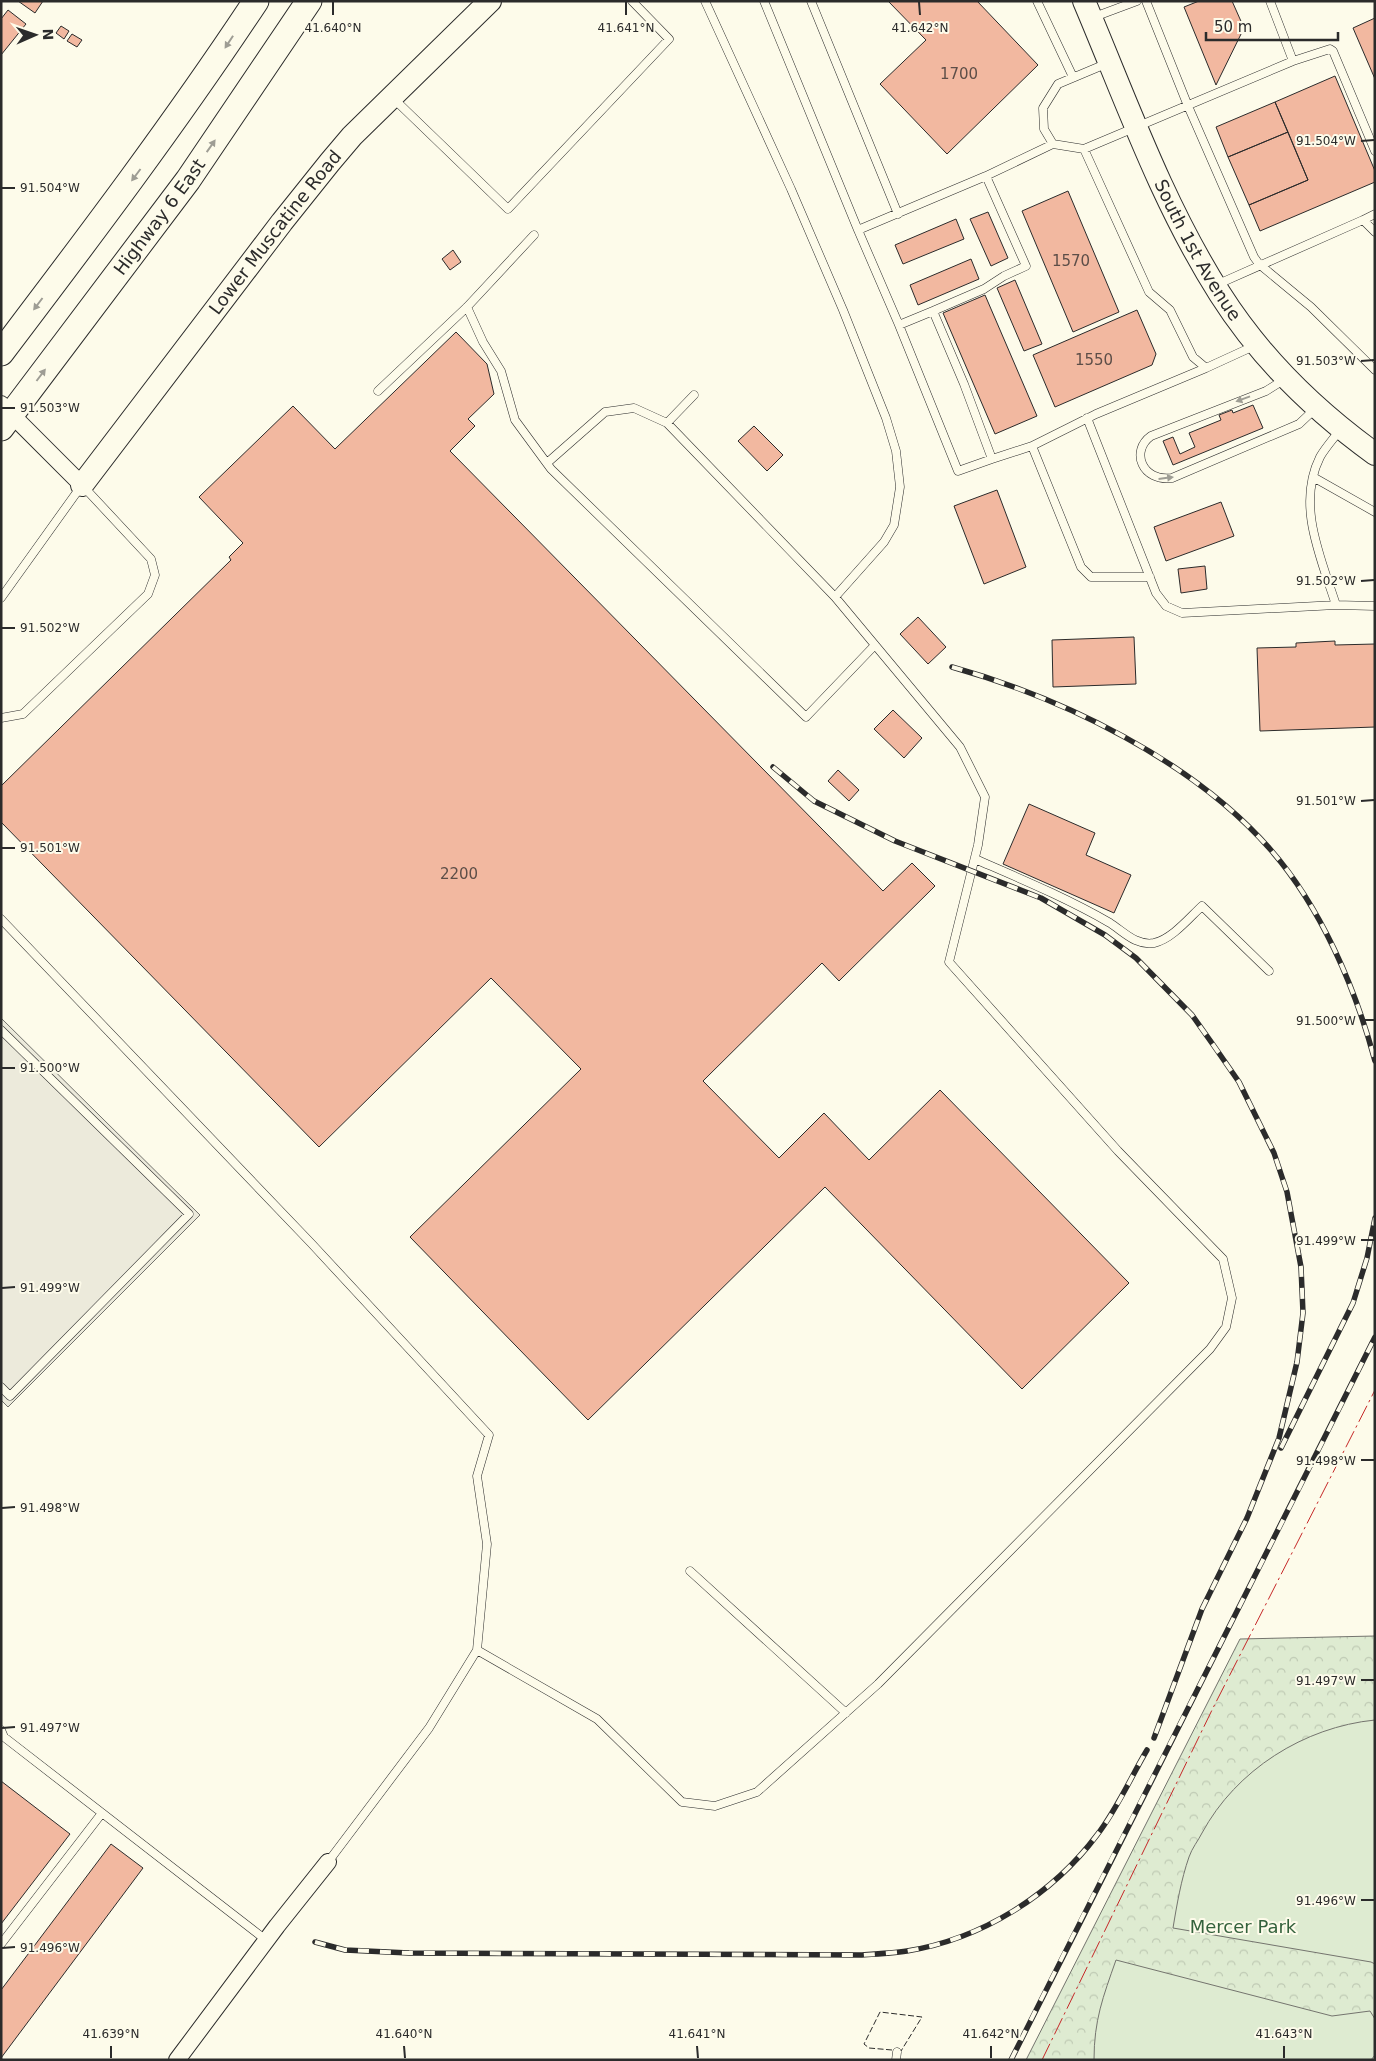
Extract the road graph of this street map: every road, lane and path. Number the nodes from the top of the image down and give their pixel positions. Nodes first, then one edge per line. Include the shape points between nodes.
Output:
1 (256, 1) edge
2 (309, 1) edge
3 (490, 1) edge
4 (632, 1) edge
5 (705, 1) edge
6 (764, 1) edge
7 (811, 1) edge
8 (1037, 1) edge
9 (1137, 1) edge
10 (1146, 1) edge
11 (1270, 1) edge
12 (1087, 10) edge
13 (1293, 61) junction
14 (1110, 62) junction
15 (1073, 77) junction
16 (392, 97) junction
17 (1188, 106) junction
18 (1137, 128) junction
19 (1053, 144) junction
20 (1084, 149) junction
21 (1375, 151) edge
22 (986, 176) junction
23 (898, 214) junction
24 (1375, 214) edge
25 (1363, 220) junction
26 (858, 230) junction
27 (1375, 232) edge
28 (534, 235) dead end
29 (1259, 264) junction
30 (1215, 285) junction
31 (468, 307) junction
32 (933, 311) junction
33 (899, 325) junction
34 (1258, 344) junction
35 (1, 352) edge
36 (1206, 368) junction
37 (1375, 370) edge
38 (1286, 378) junction
39 (378, 391) dead end
40 (694, 395) dead end
41 (1317, 408) junction
42 (5, 415) edge
43 (1087, 418) junction
44 (667, 423) junction
45 (1341, 428) junction
46 (1032, 446) junction
47 (1375, 454) edge
48 (992, 459) junction
49 (547, 463) junction
50 (1313, 477) junction
51 (82, 485) junction
52 (1375, 512) edge
53 (1150, 577) junction
54 (835, 597) junction
55 (1, 598) edge
56 (1336, 605) junction
57 (1375, 606) edge
58 (875, 645) junction
59 (1, 718) edge
60 (975, 859) junction
61 (1, 919) edge
62 (1269, 971) dead end
63 (1, 1030) edge
64 (1, 1387) edge
65 (690, 1571) dead end
66 (477, 1650) junction
67 (846, 1713) junction
68 (1, 1730) edge
69 (102, 1813) junction
70 (328, 1862) joint
71 (266, 1940) junction
72 (1, 1944) edge
73 (177, 2060) edge

1 -> 35 main road via 150,156
42 -> 2 main road, Highway 6 East via 188,180
3 - 16 street, Lower Muscatine Road
4 - 16 lane via 669,39 508,209
5 - 54 lane via 843,310 886,418 896,452 900,487 894,525 884,542
6 - 26 lane
7 - 23 lane
8 - 15 lane
9 - 12 lane
10 - 17 lane
11 - 13 lane
12 - 14 street, South 1st Avenue
13 - 17 lane
13 - 21 lane via 1324,50 1333,52
14 - 15 lane
14 - 18 street, South 1st Avenue
15 - 19 lane via 1058,84 1043,108 1044,129
16 - 51 street, Lower Muscatine Road via 352,136 300,199
17 - 18 lane
17 - 29 lane
18 - 20 lane
18 - 30 street, South 1st Avenue via 1184,230
19 - 20 lane
19 - 22 lane
20 - 36 lane via 1149,292 1170,310 1193,357
22 - 23 lane
22 - 32 lane via 1026,266
23 - 26 lane
24 - 25 lane
25 - 27 lane
25 - 29 lane
26 - 33 lane
28 - 31 lane
29 - 30 lane
29 - 37 lane via 1311,307
30 - 34 street, South 1st Avenue
31 - 39 lane
31 - 49 lane via 483,342 501,371 515,420
32 - 33 lane
32 - 48 lane
33 - 48 lane via 958,471
34 - 36 lane
34 - 38 street, South 1st Avenue
36 - 43 lane
38 - 41 street, South 1st Avenue
38 -> 41 lane via 1266,391 1151,436 1143,442 1140,453 1144,468 1157,479 1172,478 1299,424
40 - 44 lane
41 - 45 street, South 1st Avenue
42 - 51 street
43 - 46 lane
43 - 53 lane
44 - 49 lane via 634,408 605,412
44 - 54 lane
45 - 47 street, South 1st Avenue
45 - 50 lane via 1320,456
46 - 48 lane
46 - 53 lane via 1080,567 1092,577
49 - 58 lane via 806,717
50 - 52 lane
50 - 56 lane via 1310,498 1312,528
51 - 55 lane
51 - 59 lane via 151,559 155,575 148,594 23,714
53 - 56 lane via 1166,606 1182,613
54 - 58 lane
56 - 57 lane
58 - 60 lane via 960,747 984,797
60 - 62 lane via 1046,890 1140,943 1155,943 1168,936 1202,906
60 - 67 lane via 949,962 1118,1151 1223,1259 1232,1298 1226,1327 1210,1349
61 - 66 lane via 489,1435 477,1476 487,1544
63 - 64 lane via 189,1214 10,1396
65 - 67 lane
66 - 67 lane via 596,1719 682,1802 715,1806 757,1792
66 - 70 lane via 429,1728
68 - 69 lane via 4,1737
69 - 71 lane
69 - 72 lane
70 - 71 street
71 - 73 street

